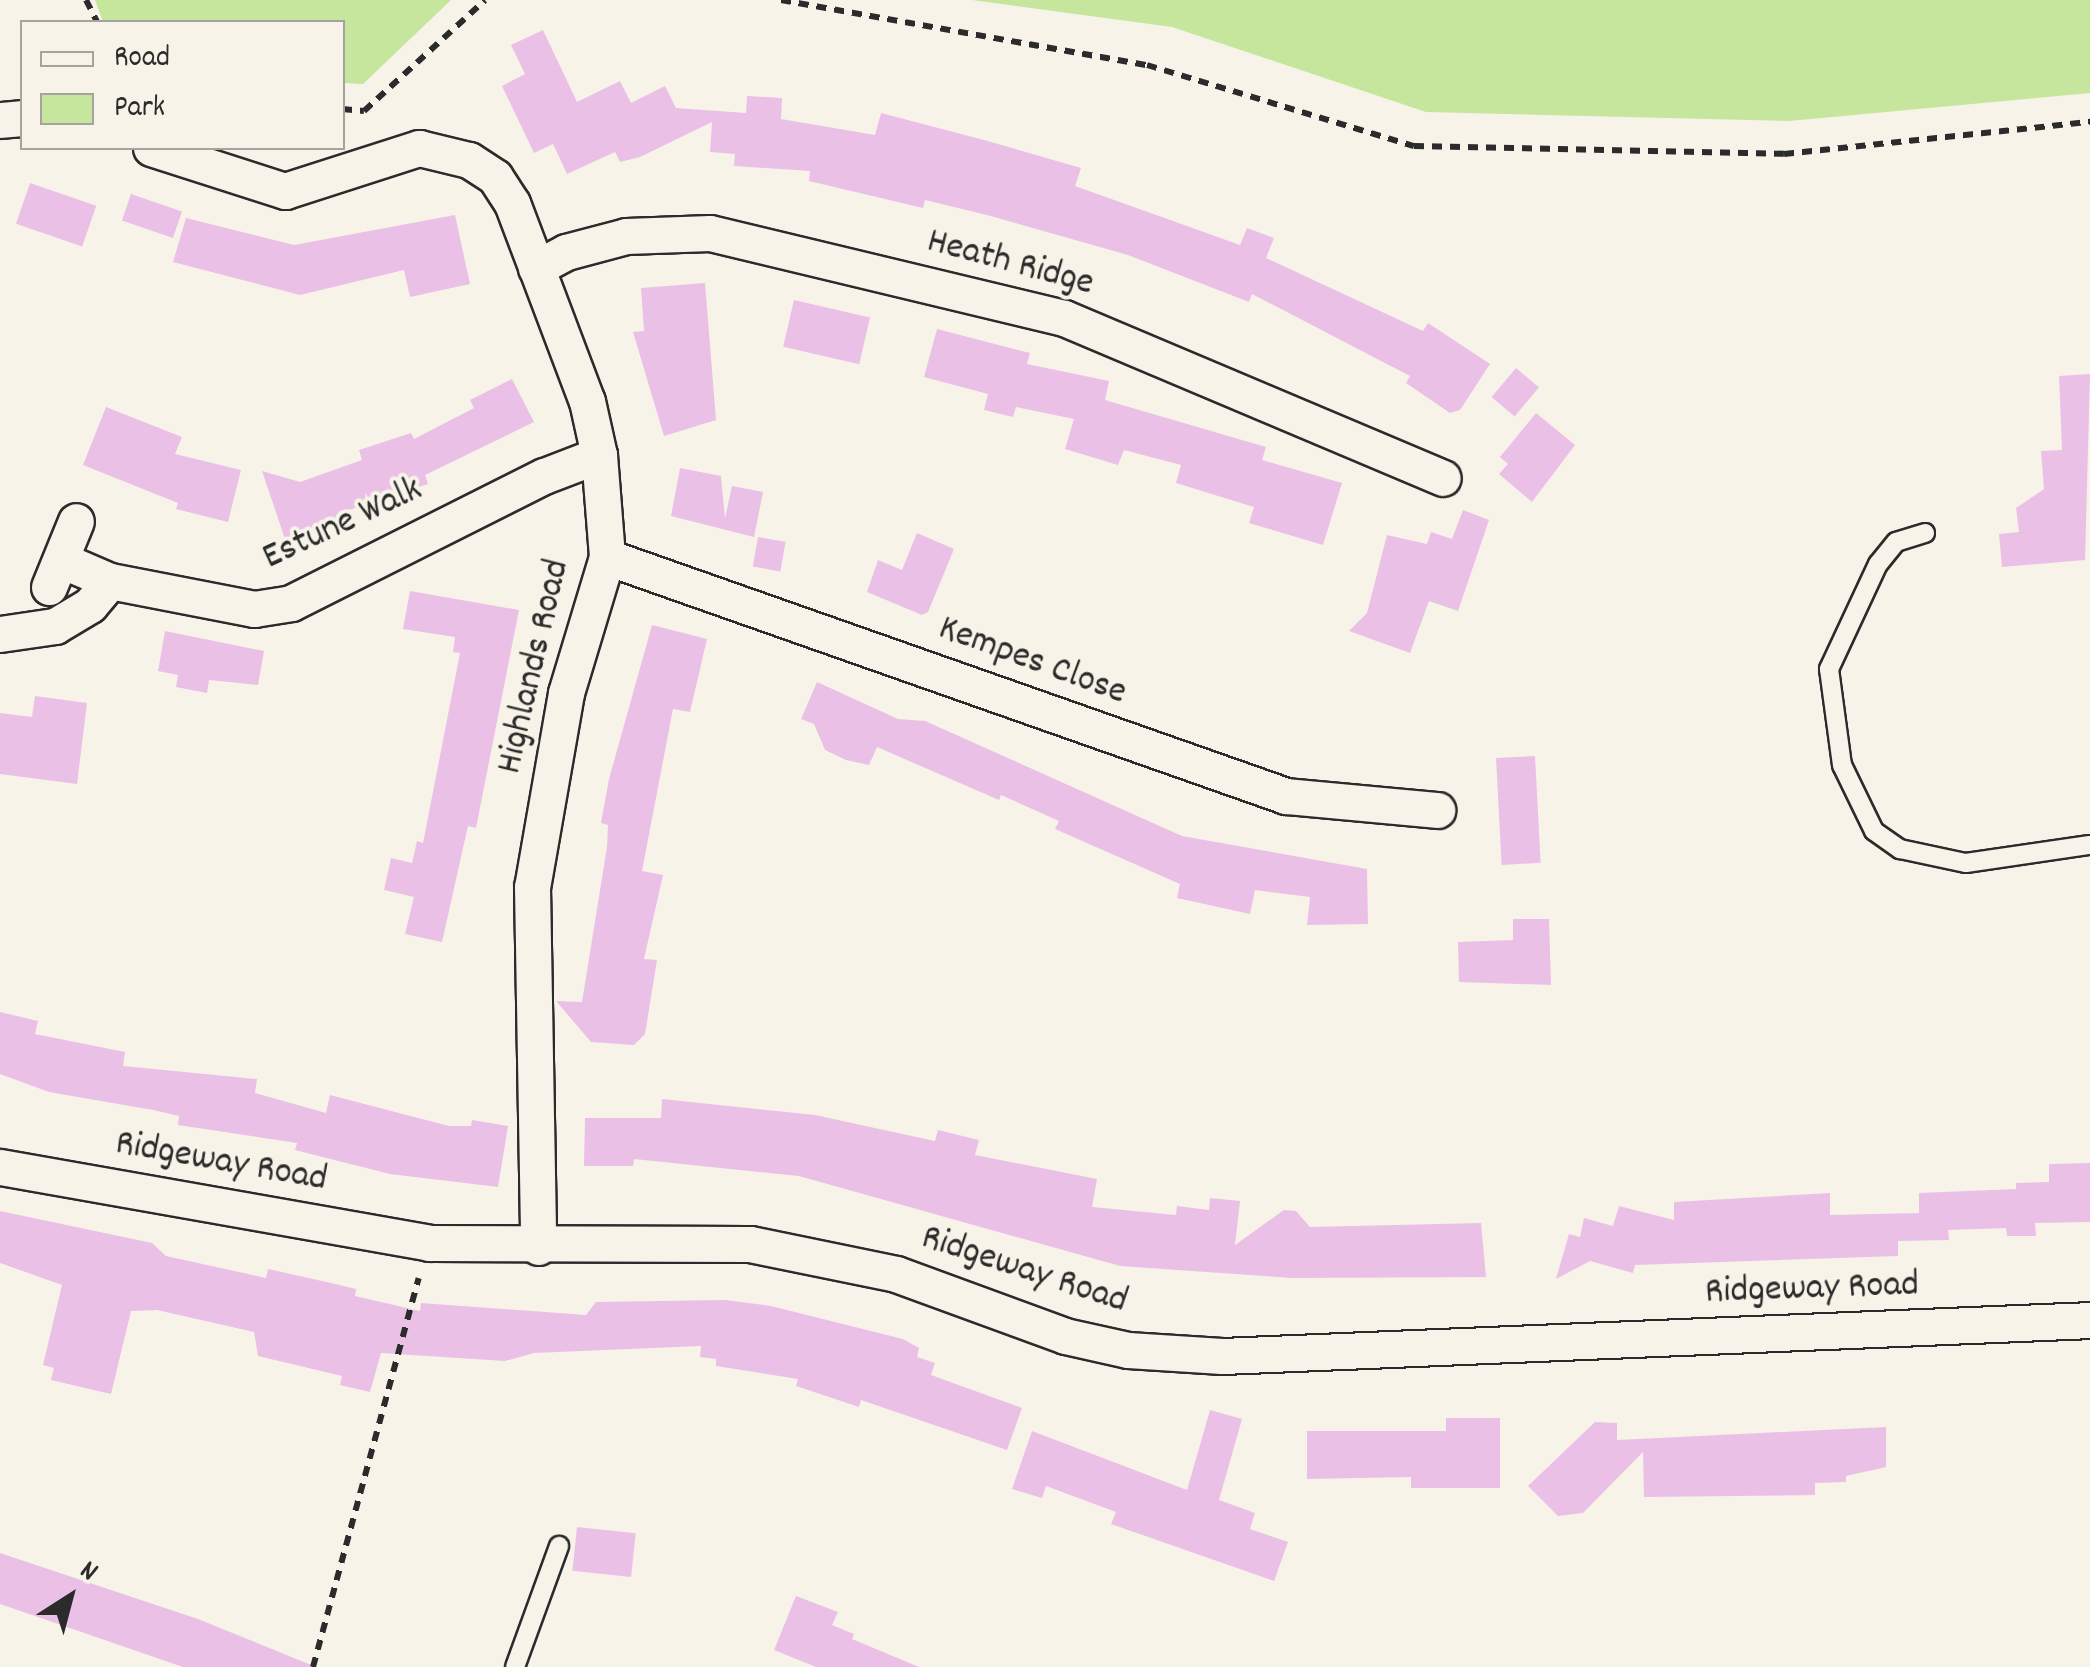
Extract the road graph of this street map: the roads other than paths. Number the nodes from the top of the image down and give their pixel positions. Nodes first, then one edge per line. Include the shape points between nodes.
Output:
1 (157, 150) edge
2 (536, 268) junction
3 (599, 455) junction
4 (1443, 478) dead end
5 (76, 521) dead end
6 (1925, 533) dead end
7 (606, 557) junction
8 (110, 581) junction
9 (0, 634) edge
10 (1437, 810) dead end
11 (2090, 844) edge
12 (0, 1166) edge
13 (538, 1247) junction
14 (2090, 1320) edge
15 (559, 1546) dead end
16 (515, 1667) edge

1 - 2 street, Highlands Road via 285,190 418,148 448,152 494,177 512,203
2 - 3 street, Highlands Road via 587,401
2 - 4 street, Heath Ridge via 566,252 626,236 710,233 1064,318
3 - 7 street, Highlands Road
3 - 8 street, Estune Walk via 291,602 254,609
5 - 8 street, Estune Walk via 55,574
6 - 11 lane via 1896,542 1878,564 1829,669 1830,714 1842,765 1874,830 1900,850 1966,862
7 - 10 street, Kempes Close via 1286,796
7 - 13 street, Highlands Road via 566,693 532,888
8 - 9 street via 90,605 55,626
12 - 13 street, Ridgeway Road via 429,1243
13 - 14 street, Ridgeway Road via 750,1244 896,1274 1065,1336 1128,1350 1222,1356
15 - 16 lane

